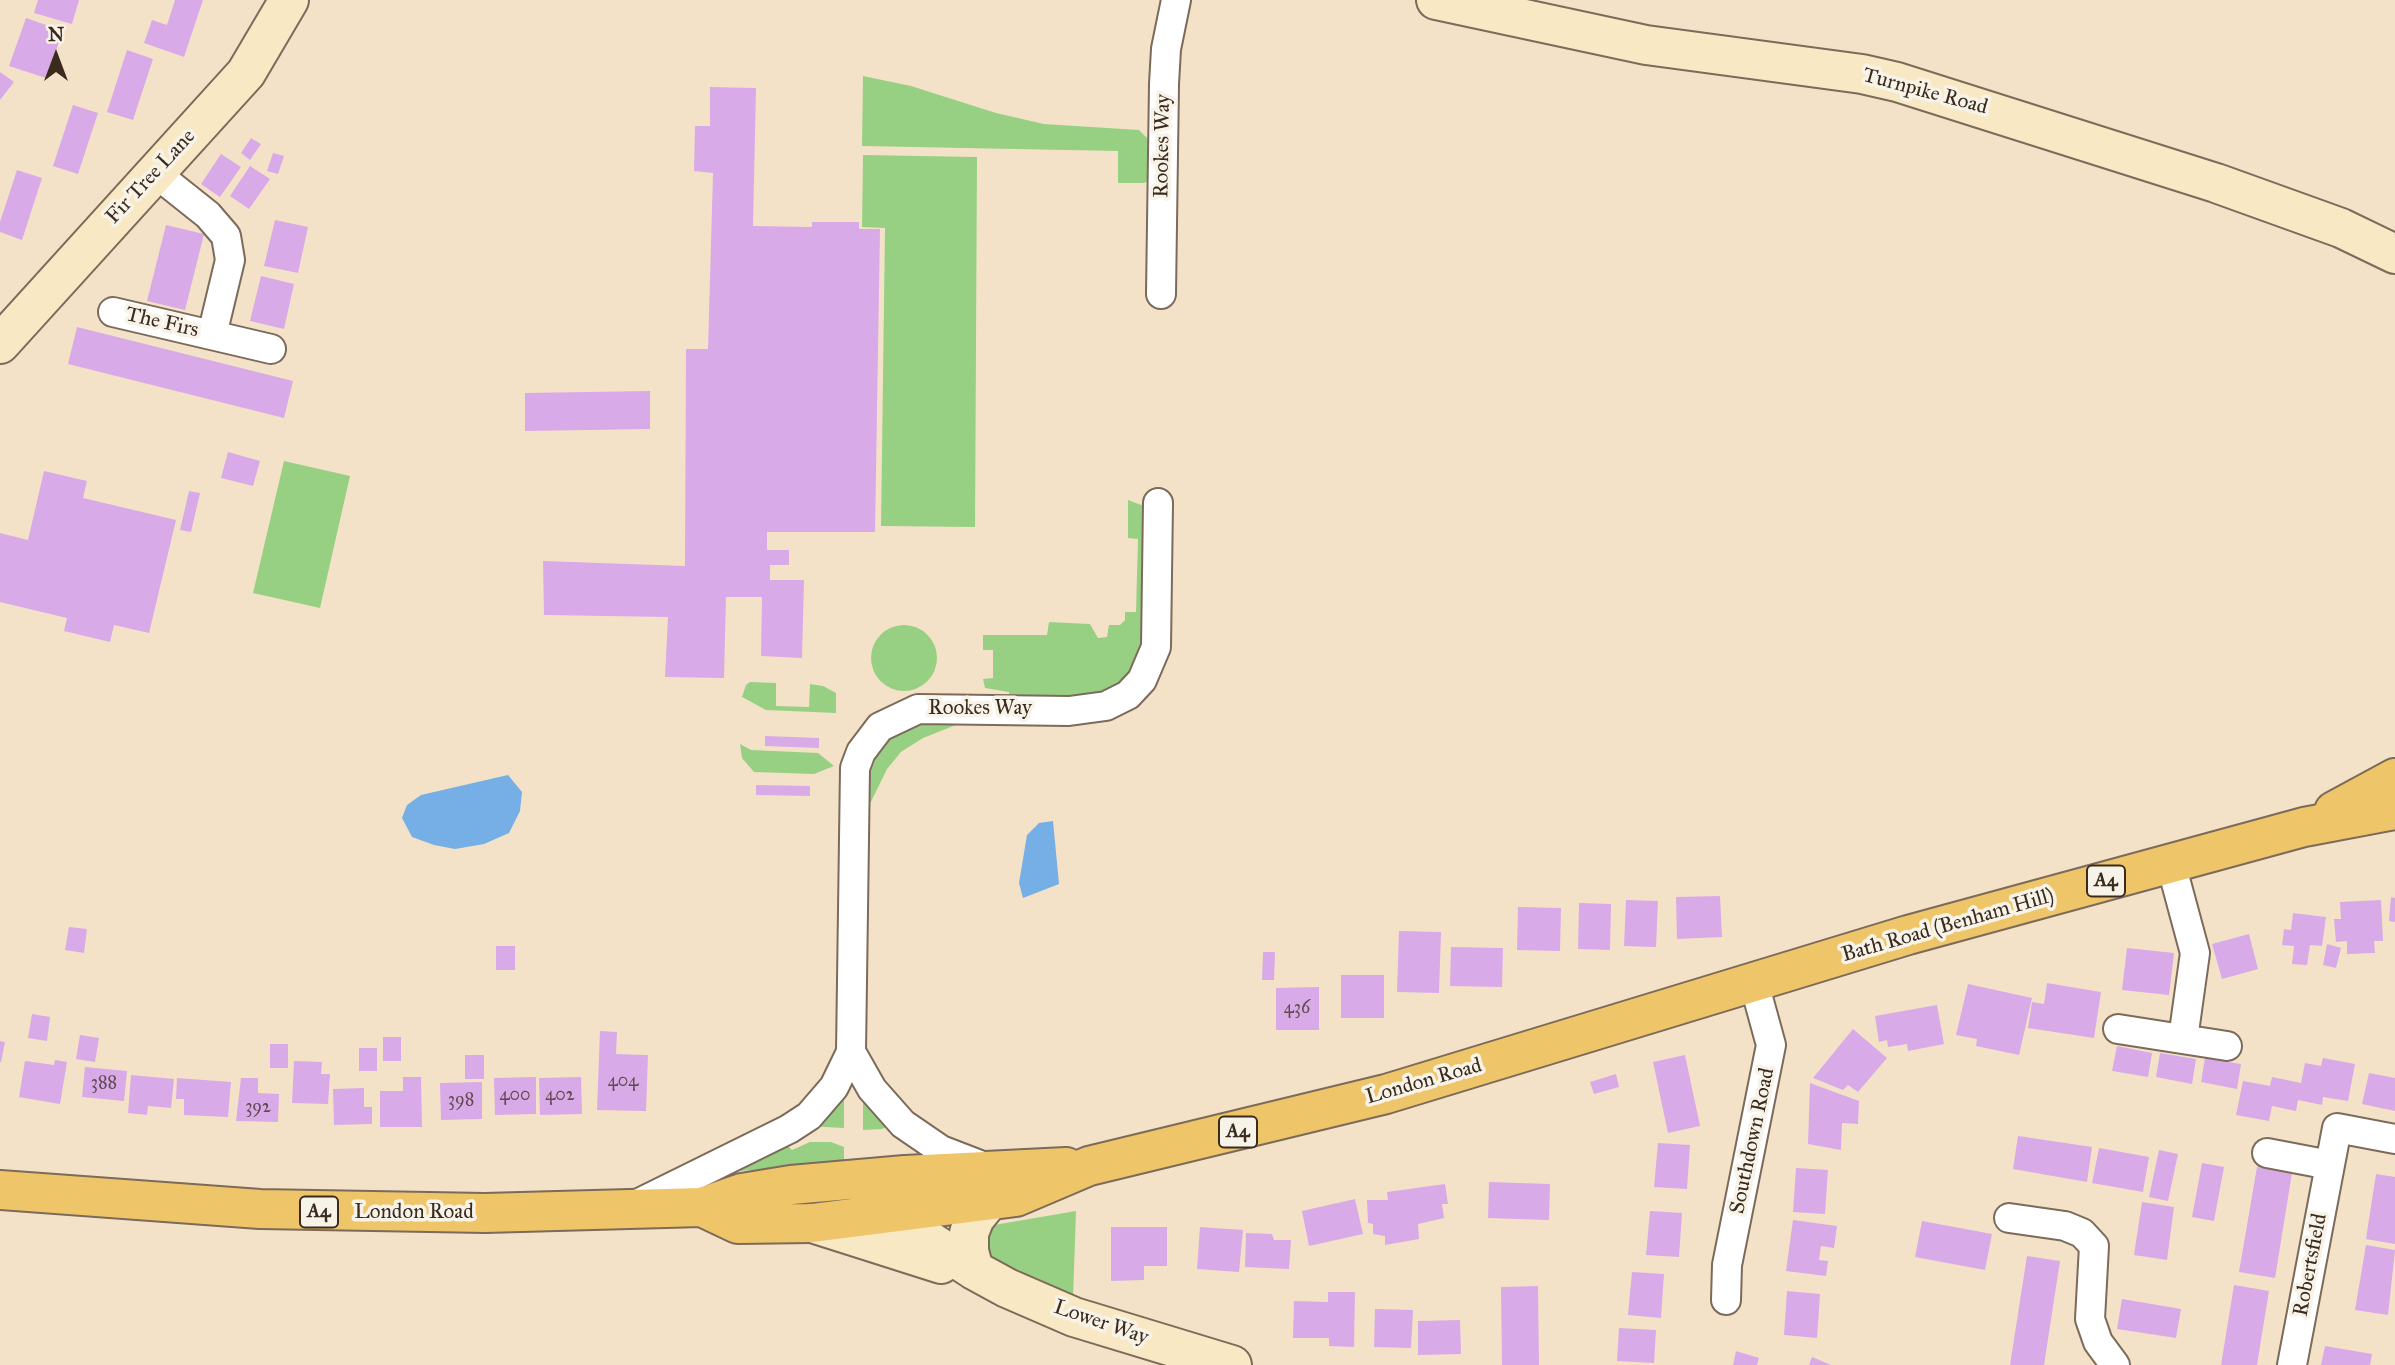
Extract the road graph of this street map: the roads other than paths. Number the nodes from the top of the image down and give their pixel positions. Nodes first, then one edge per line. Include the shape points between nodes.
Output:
1 (289, 0) edge
2 (1176, 0) edge
3 (1436, 0) edge
4 (155, 172) junction
5 (2395, 254) edge
6 (1161, 294) dead end
7 (113, 312) dead end
8 (212, 335) junction
9 (0, 344) edge
10 (271, 349) dead end
11 (1158, 503) dead end
12 (2395, 778) edge
13 (2395, 810) edge
14 (2304, 827) junction
15 (2171, 864) junction
16 (1754, 983) junction
17 (2118, 1029) dead end
18 (2183, 1039) junction
19 (2227, 1046) dead end
20 (851, 1052) junction
21 (2395, 1139) edge
22 (2267, 1153) dead end
23 (2330, 1165) junction
24 (811, 1185) junction
25 (990, 1186) junction
26 (0, 1190) edge
27 (42, 1194) junction
28 (702, 1207) junction
29 (0, 1209) edge
30 (628, 1209) junction
31 (887, 1213) junction
32 (2009, 1218) dead end
33 (812, 1223) junction
34 (974, 1270) junction
35 (1726, 1300) dead end
36 (1232, 1365) edge
37 (2115, 1365) edge
38 (2292, 1365) edge

1 - 4 street, Fir Tree Lane via 246,73
2 - 6 street, Rookes Way via 1164,84
3 - 5 street, Turnpike Road via 1646,46 1862,74 1909,85 2217,183 2341,228
4 - 8 street, The Firs via 208,215 226,236 230,260
4 - 9 street, Fir Tree Lane
7 - 8 street, The Firs
8 - 10 street, The Firs
11 - 20 street, Rookes Way via 1156,647 1142,680 1128,695 1106,706 1069,711 918,709 880,727 861,752 855,768
12 - 14 main road, Bath Road (Benham Hill) / A4
13 - 14 main road, Bath Road (Benham Hill) / A4
14 - 15 main road, Bath Road (Benham Hill) / A4
15 - 16 main road, Bath Road (Benham Hill) / A4 via 1908,935
15 - 18 street via 2195,953
16 - 25 main road, London Road / A4 via 1386,1094
16 - 35 street, Southdown Road via 1772,1045 1727,1265
17 - 18 street
18 - 19 street
20 - 25 street via 872,1089 916,1136
20 - 30 street, Rookes Way via 834,1087 809,1116 733,1159
21 - 23 street, Robertsfield via 2337,1128
22 - 23 street
23 - 38 street, Robertsfield
24 - 25 main road, London Road / A4
24 - 28 main road, London Road / A4 via 741,1194
24 - 31 street, Lower Way
25 - 31 main road, London Road / A4
25 - 34 street via 969,1233
26 - 27 main road, London Road / A4
27 - 29 main road, London Road / A4
27 - 30 main road, London Road / A4 via 356,1213
28 - 30 main road, London Road / A4
28 - 33 main road, London Road / A4 via 738,1224
31 - 33 main road, London Road / A4
31 - 34 street, Lower Way
32 - 37 street via 2065,1226 2082,1233 2094,1246 2090,1320 2098,1342
33 - 34 street, Lower Way via 928,1262
34 - 36 street, Lower Way via 1074,1317

